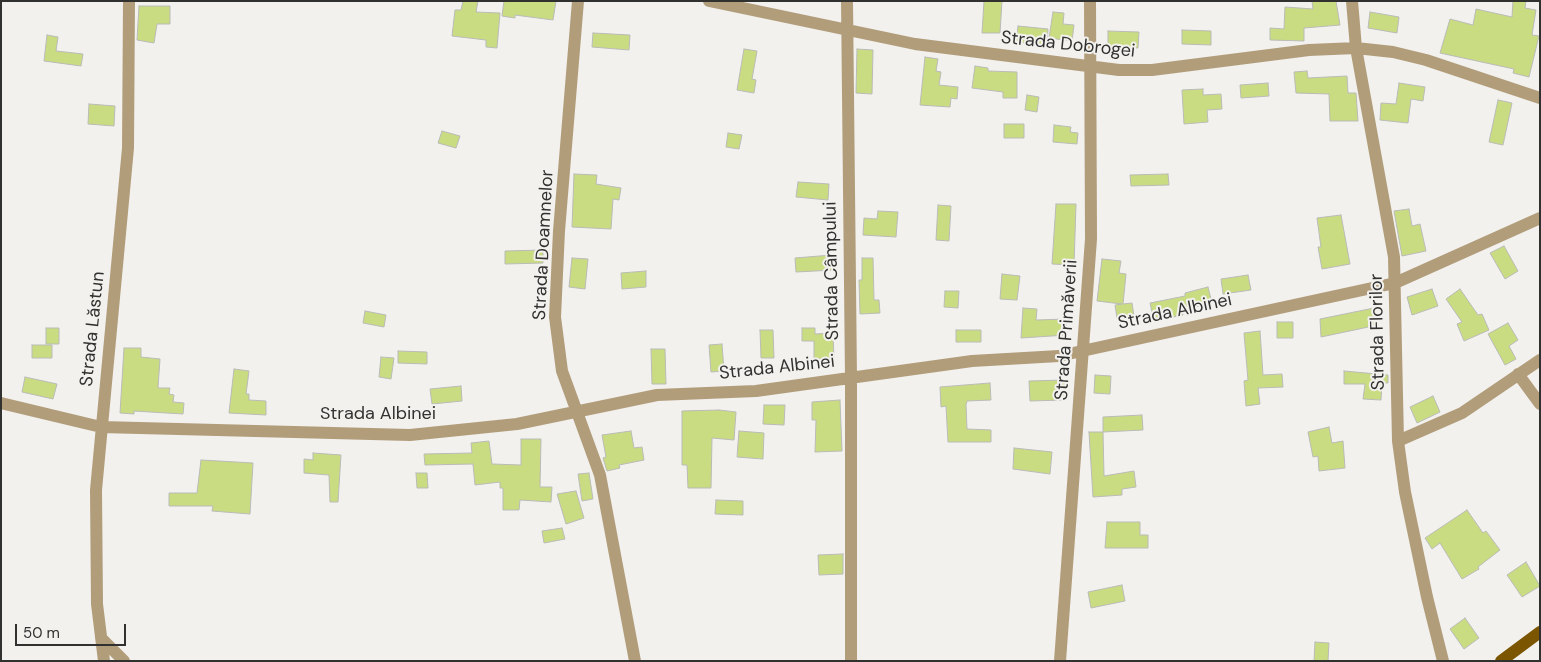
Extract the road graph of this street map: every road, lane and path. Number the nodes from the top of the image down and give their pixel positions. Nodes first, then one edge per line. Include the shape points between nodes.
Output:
1 (129, 1) edge
2 (578, 1) edge
3 (709, 1) edge
4 (847, 1) edge
5 (1090, 1) edge
6 (1352, 1) edge
7 (847, 31) junction
8 (1356, 48) junction
9 (1090, 67) junction
10 (1540, 98) edge
11 (1540, 218) edge
12 (1395, 283) junction
13 (1084, 350) junction
14 (1540, 360) edge
15 (1518, 374) junction
16 (851, 378) junction
17 (1, 403) edge
18 (1540, 404) edge
19 (576, 410) junction
20 (100, 427) junction
21 (1398, 441) junction
22 (1540, 632) edge
23 (101, 638) junction
24 (104, 661) edge
25 (124, 661) edge
26 (634, 661) edge
27 (851, 661) edge
28 (1060, 661) edge
29 (1443, 661) edge
30 (1501, 661) edge

1 - 20 street, Strada Lăstun via 128,148
2 - 19 street, Strada Doamnelor via 555,317 562,371
3 - 7 street, Strada Dobrogei
4 - 7 street, Strada Câmpului
5 - 9 street, Strada Primăverii
6 - 8 street, Strada Florilor
7 - 9 street, Strada Dobrogei via 915,44
7 - 16 street, Strada Câmpului
8 - 9 street, Strada Dobrogei via 1309,50 1152,70
8 - 10 street, Strada Dobrogei via 1426,60
8 - 12 street, Strada Florilor via 1394,257
9 - 13 street, Strada Primăverii via 1091,239
11 - 12 street, Strada Albinei
12 - 13 street, Strada Albinei
12 - 21 street, Strada Florilor
13 - 16 street, Strada Albinei via 1059,356 972,361
13 - 28 street, Strada Primăverii
14 - 15 street
15 - 18 street
15 - 21 street via 1462,413
16 - 19 street, Strada Albinei via 756,391 657,395
16 - 27 street, Strada Câmpului
17 - 20 street, Strada Albinei
19 - 20 street, Strada Albinei via 517,424 410,435
19 - 26 street, Strada Doamnelor via 600,475
20 - 23 street, Strada Lăstun via 96,490 97,604
21 - 29 street, Strada Florilor via 1417,549
22 - 30 main road
23 - 24 street, Strada Lăstun
23 - 25 street

